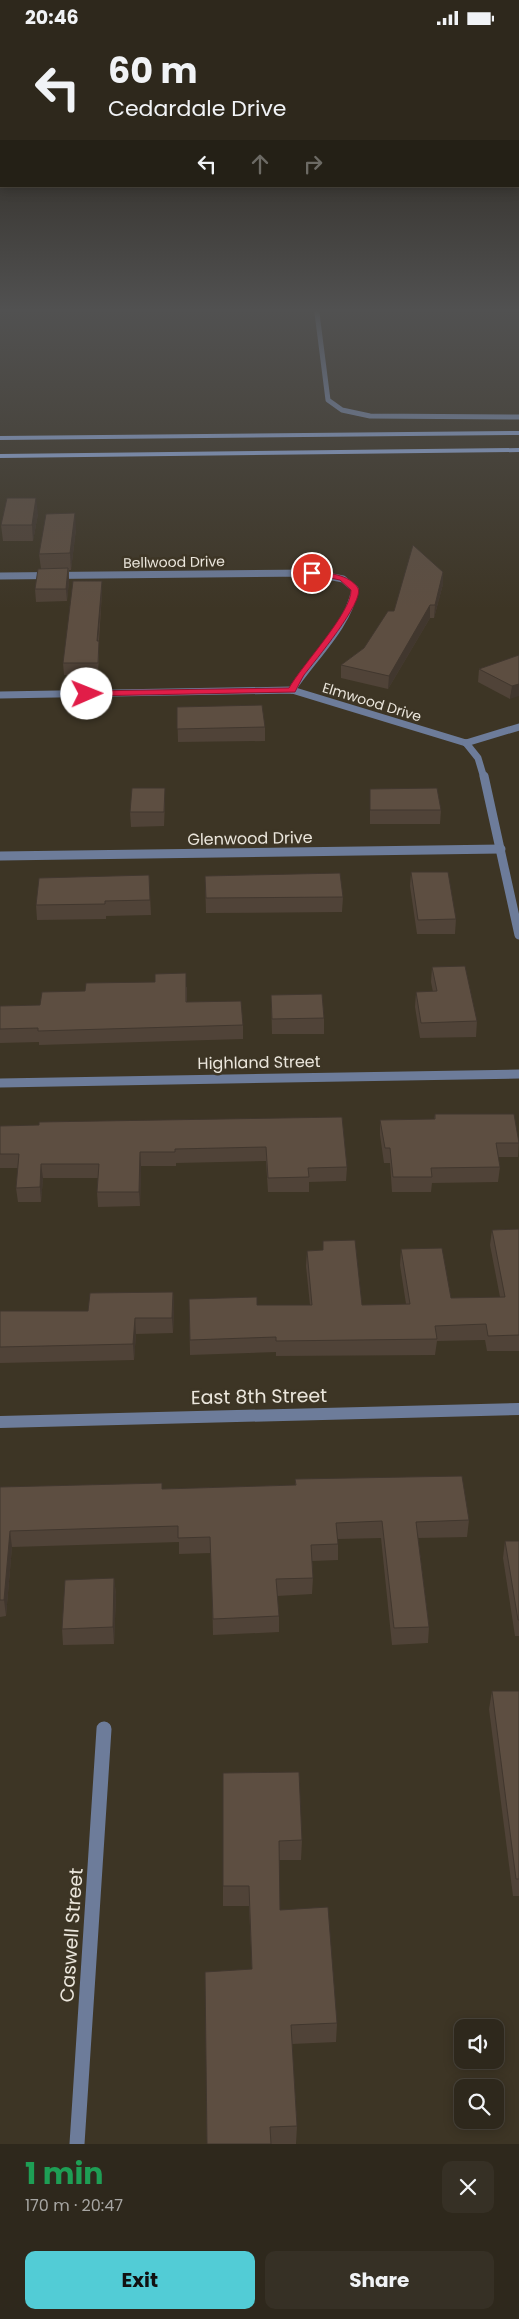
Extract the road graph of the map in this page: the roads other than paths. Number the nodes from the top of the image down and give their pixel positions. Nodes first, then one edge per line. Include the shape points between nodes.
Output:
1 (347, 411) edge
2 (519, 417) edge
3 (519, 433) edge
4 (160, 437) junction
5 (0, 438) edge
6 (0, 443) edge
7 (519, 450) edge
8 (0, 455) edge
9 (0, 576) edge
10 (292, 690) junction
11 (0, 695) edge
12 (519, 727) edge
13 (466, 743) junction
14 (501, 849) junction
15 (0, 856) edge
16 (519, 935) edge
17 (519, 1074) edge
18 (0, 1083) edge
19 (519, 1409) edge
20 (0, 1422) edge
21 (104, 1729) dead end
22 (77, 2144) edge

1 - 2 street via 387,417
3 - 4 main road
4 - 5 main road
4 - 6 main road
7 - 8 main road
9 - 10 street, Bellwood Drive via 312,573 347,581 355,589 355,596 344,617
10 - 11 street, Elmwood Drive
10 - 13 street, Elmwood Drive
12 - 13 street
13 - 14 street via 478,758
14 - 15 street, Glenwood Drive
14 - 16 street
17 - 18 street, Highland Street
19 - 20 street, East 8th Street
21 - 22 street, Caswell Street

